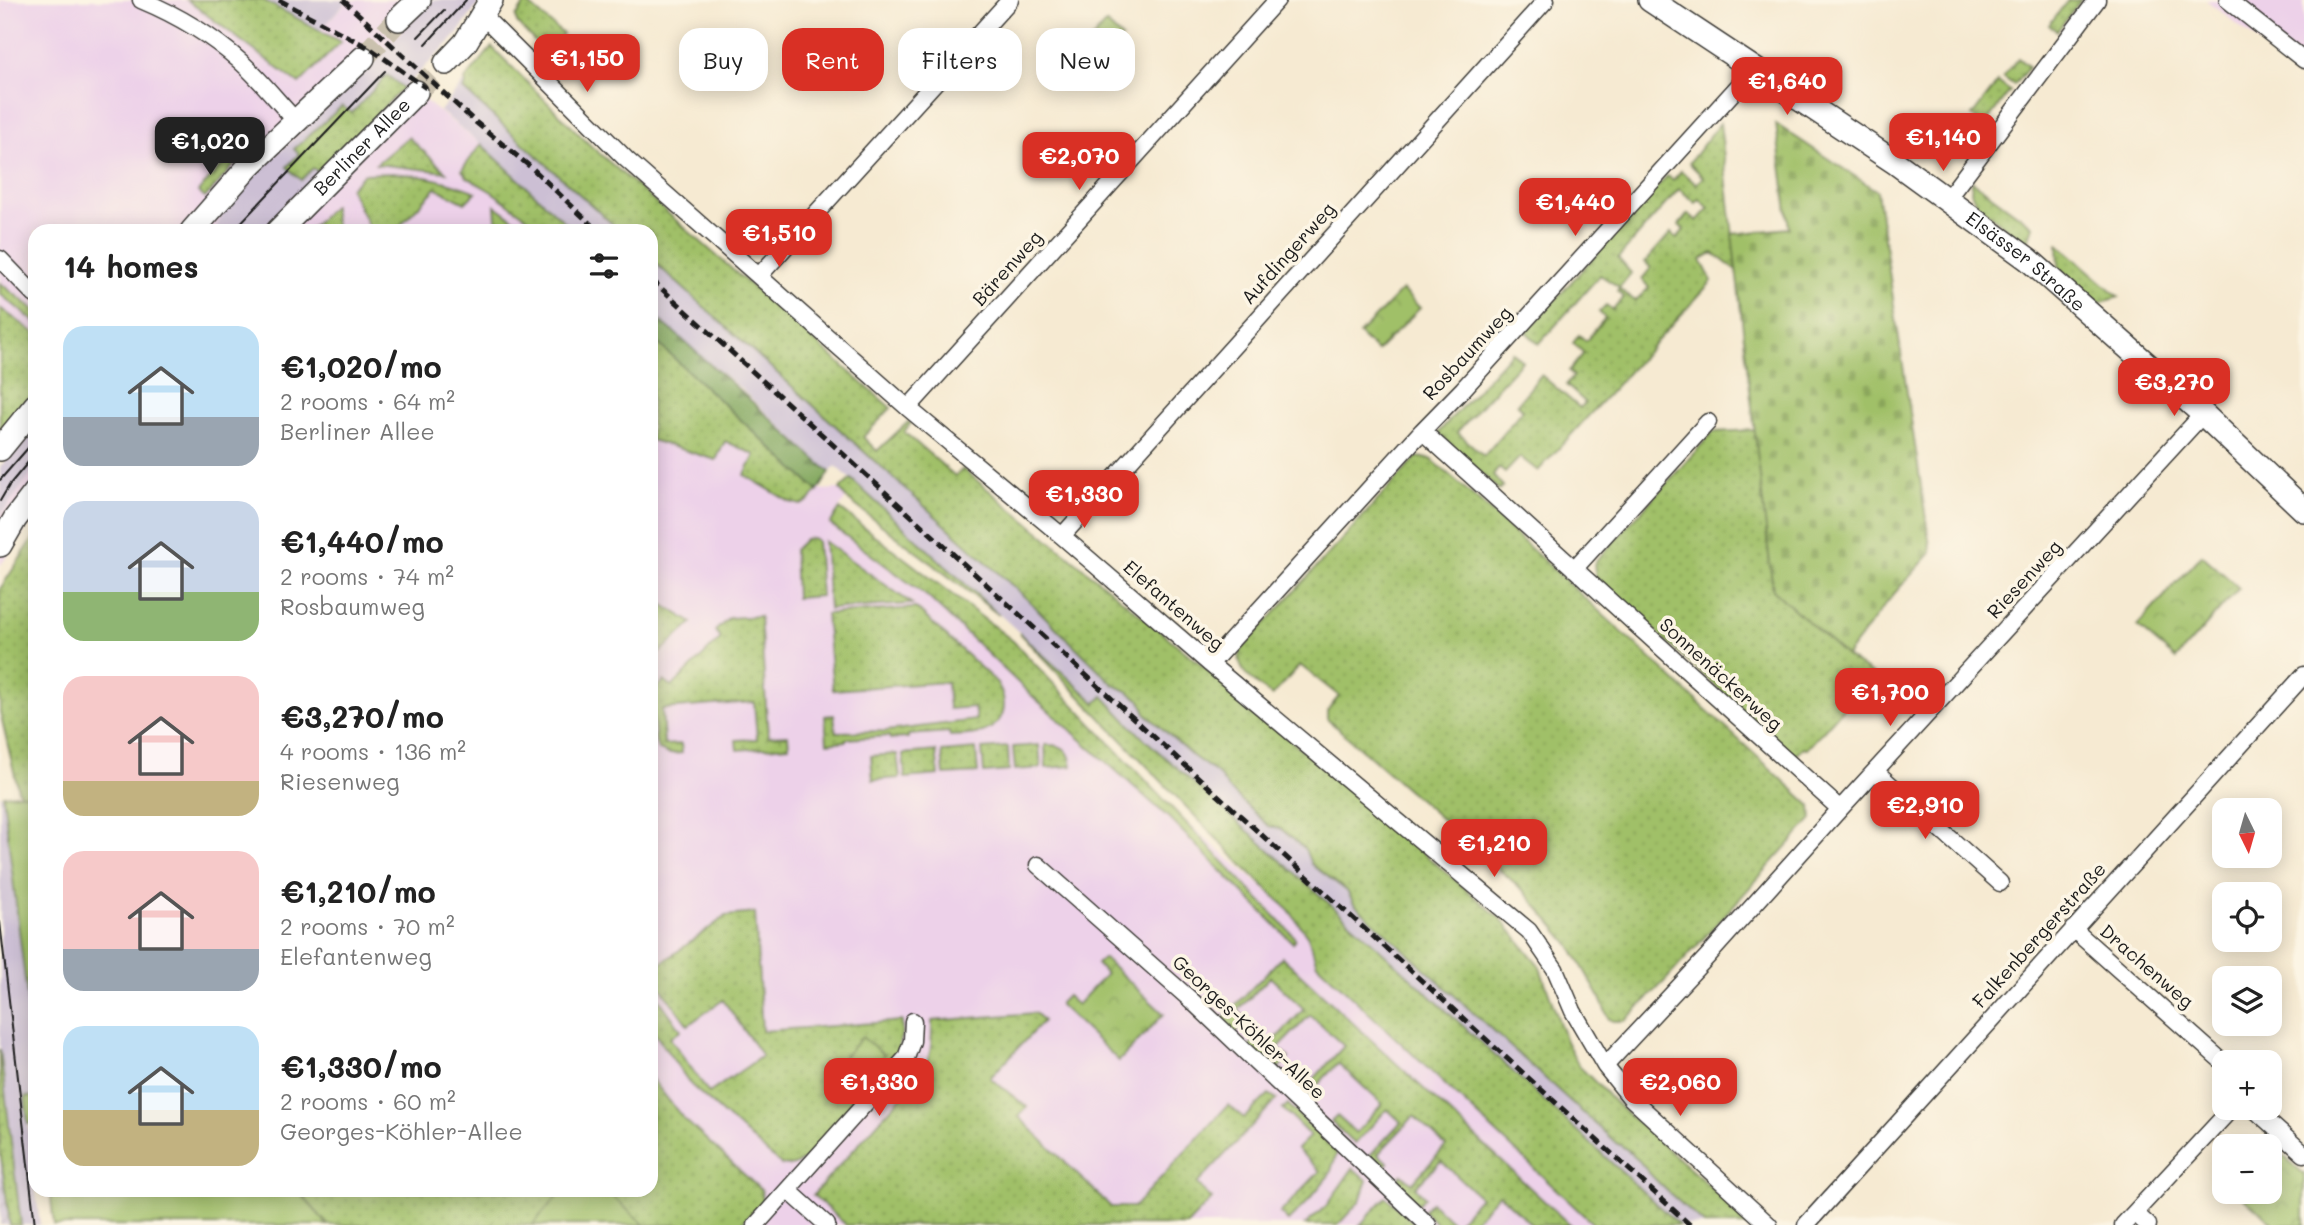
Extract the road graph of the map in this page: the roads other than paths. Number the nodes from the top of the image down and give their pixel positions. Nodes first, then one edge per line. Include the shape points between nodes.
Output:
1 (141, 0) edge
2 (419, 0) edge
3 (1010, 0) edge
4 (1277, 0) edge
5 (1546, 0) edge
6 (1650, 0) edge
7 (2097, 0) edge
8 (2228, 0) edge
9 (160, 4) edge
10 (487, 8) edge
11 (399, 19) tunnel mouth
12 (363, 58) tunnel mouth
13 (2304, 60) edge
14 (446, 63) tunnel mouth
15 (1754, 69) junction
16 (416, 92) tunnel mouth
17 (296, 121) junction
18 (1947, 199) junction
19 (198, 224) edge
20 (285, 224) edge
21 (0, 259) edge
22 (28, 274) edge
23 (760, 276) junction
24 (28, 288) edge
25 (908, 408) junction
26 (2203, 414) junction
27 (28, 415) edge
28 (1708, 422) dead end
29 (1422, 431) junction
30 (0, 449) edge
31 (28, 501) edge
32 (2304, 510) edge
33 (1062, 536) junction
34 (0, 545) edge
35 (1574, 569) junction
36 (1210, 664) junction
37 (2304, 675) edge
38 (1875, 771) junction
39 (1840, 809) junction
40 (1038, 865) dead end
41 (2000, 883) dead end
42 (2073, 929) junction
43 (913, 1021) dead end
44 (2212, 1052) edge
45 (1605, 1066) junction
46 (2221, 1120) edge
47 (2266, 1120) edge
48 (2304, 1154) edge
49 (788, 1190) junction
50 (2129, 1219) edge
51 (756, 1225) edge
52 (827, 1225) edge
53 (1428, 1225) edge
54 (1769, 1225) edge
55 (1806, 1225) edge
56 (2148, 1225) edge

1 - 9 street
2 - 11 main road
3 - 23 street
4 - 25 street, Bärenweg
5 - 33 street, Aufdingerweg
6 - 15 main road, Elsässer Straße
7 - 18 street
8 - 13 street
9 - 17 street via 227,50
10 - 14 main road
10 - 23 street, Elefantenweg via 626,159
12 - 17 main road
15 - 18 main road, Elsässer Straße
15 - 29 street, Rosbaumweg
16 - 20 main road, Berliner Allee
17 - 19 main road
18 - 26 main road, Elsässer Straße via 2038,268
21 - 22 street
21 - 24 street
23 - 25 street, Elefantenweg
25 - 33 street, Elefantenweg
26 - 32 main road, Elsässer Straße
26 - 38 street, Riesenweg
27 - 30 main road
28 - 35 street
29 - 35 street, Sonnenäckerweg
29 - 36 street, Rosbaumweg
31 - 34 main road
33 - 36 street, Elefantenweg
35 - 39 street, Sonnenäckerweg
36 - 45 street, Elefantenweg via 1529,931 1555,969
37 - 42 street, Falkenbergerstraße
38 - 39 street, Riesenweg
38 - 41 street
39 - 45 street, Riesenweg
40 - 53 street, Georges-Köhler-Allee via 1192,1001
42 - 44 street, Drachenweg
42 - 55 street, Falkenbergerstraße
43 - 49 street via 906,1058
45 - 54 street, Elefantenweg via 1630,1097
46 - 50 street
47 - 48 street
49 - 51 street
49 - 52 street
50 - 56 street

